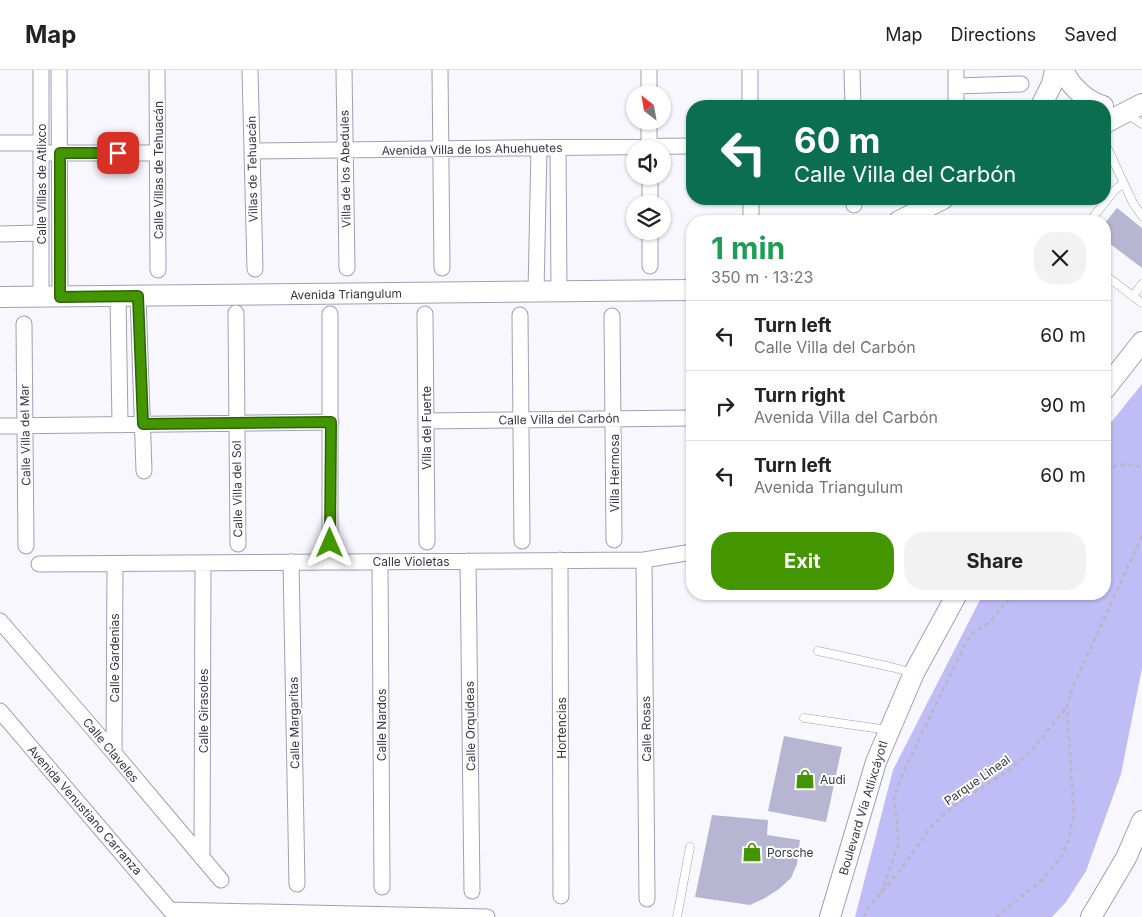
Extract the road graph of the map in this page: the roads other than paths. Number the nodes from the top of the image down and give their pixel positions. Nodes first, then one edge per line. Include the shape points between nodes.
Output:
1 (41, 70) edge
2 (59, 70) edge
3 (157, 70) edge
4 (250, 70) edge
5 (344, 70) edge
6 (440, 70) edge
7 (649, 70) edge
8 (750, 70) edge
9 (852, 70) edge
10 (956, 70) edge
11 (1055, 70) edge
12 (1063, 70) edge
13 (1021, 84) dead end
14 (649, 85) edge
15 (956, 86) junction
16 (750, 100) edge
17 (853, 100) edge
18 (956, 100) edge
19 (1044, 100) edge
20 (1091, 100) edge
21 (1142, 104) edge
22 (1111, 109) edge
23 (1124, 113) junction
24 (1111, 120) edge
25 (1142, 124) edge
26 (0, 143) edge
27 (686, 146) edge
28 (671, 147) edge
29 (41, 148) junction
30 (539, 148) junction
31 (558, 148) junction
32 (626, 148) edge
33 (440, 149) junction
34 (345, 150) junction
35 (252, 151) junction
36 (158, 152) junction
37 (60, 153) junction
38 (1111, 156) edge
39 (1124, 183) junction
40 (1111, 195) edge
41 (931, 205) edge
42 (1103, 205) edge
43 (911, 215) edge
44 (1095, 215) edge
45 (1142, 216) edge
46 (41, 233) junction
47 (0, 234) edge
48 (650, 240) edge
49 (650, 266) dead end
50 (347, 268) dead end
51 (442, 268) dead end
52 (254, 269) dead end
53 (158, 270) dead end
54 (1111, 280) edge
55 (1142, 284) edge
56 (686, 290) edge
57 (536, 292) junction
58 (559, 292) junction
59 (118, 296) junction
60 (138, 296) junction
61 (1133, 296) junction
62 (0, 297) edge
63 (51, 297) junction
64 (1142, 303) edge
65 (236, 313) dead end
66 (330, 314) dead end
67 (425, 314) dead end
68 (520, 315) dead end
69 (612, 316) dead end
70 (24, 324) dead end
71 (1142, 342) edge
72 (1111, 381) edge
73 (686, 418) edge
74 (613, 419) junction
75 (521, 420) junction
76 (426, 421) junction
77 (331, 422) junction
78 (236, 423) junction
79 (143, 424) junction
80 (120, 425) junction
81 (0, 426) edge
82 (25, 426) junction
83 (144, 471) dead end
84 (614, 540) dead end
85 (522, 541) dead end
86 (426, 542) dead end
87 (330, 543) dead end
88 (238, 544) dead end
89 (26, 546) dead end
90 (686, 553) edge
91 (560, 560) junction
92 (644, 560) junction
93 (468, 561) junction
94 (291, 562) junction
95 (380, 562) junction
96 (203, 563) junction
97 (39, 564) dead end
98 (115, 564) junction
99 (950, 600) edge
100 (0, 621) edge
101 (818, 651) dead end
102 (914, 673) junction
103 (0, 711) edge
104 (804, 718) dead end
105 (888, 730) junction
106 (114, 752) junction
107 (1142, 821) edge
108 (1138, 842) edge
109 (690, 847) dead end
110 (202, 858) junction
111 (220, 880) dead end
112 (297, 884) dead end
113 (382, 887) dead end
114 (472, 891) dead end
115 (562, 896) dead end
116 (647, 899) dead end
117 (165, 913) edge
118 (487, 917) edge
119 (677, 917) edge
120 (830, 917) edge
121 (1090, 917) edge

1 - 29 street, Calle Villas de Atlixco
2 - 37 street, Calle Villas de Atlixco
3 - 36 street, Calle Villas de Tehuacán
4 - 35 street, Villas de Tehuacán
5 - 34 street, Villa de los Abedules
6 - 33 street
7 - 14 street
8 - 16 street
9 - 17 street
10 - 15 street
11 - 19 main road
12 - 20 main road via 1070,83
13 - 15 street
15 - 18 street
21 - 23 main road
22 - 23 main road
23 - 24 main road
23 - 25 lane
26 - 29 street
27 - 28 street, Avenida Villa de los Ahuehuetes
29 - 37 street
29 - 46 street, Calle Villas de Atlixco
30 - 31 street, Avenida Villa de los Ahuehuetes
30 - 33 street, Avenida Villa de los Ahuehuetes
30 - 57 street
31 - 32 street, Avenida Villa de los Ahuehuetes
31 - 58 street
33 - 34 street, Avenida Villa de los Ahuehuetes
33 - 51 street
34 - 35 street, Avenida Villa de los Ahuehuetes
34 - 50 street, Villa de los Abedules
35 - 52 street, Villas de Tehuacán
36 - 37 street
36 - 53 street, Calle Villas de Tehuacán
37 - 63 street, Calle Villas de Atlixco
38 - 39 lane
39 - 40 lane
39 - 45 lane
41 - 43 main road
42 - 44 lane
46 - 47 street
46 - 63 street, Calle Villas de Atlixco
48 - 49 street
54 - 61 lane
55 - 61 lane
56 - 58 main road, Avenida Triangulum
57 - 58 main road, Avenida Triangulum
57 - 60 main road, Avenida Triangulum
59 - 60 main road, Avenida Triangulum
59 - 63 main road, Avenida Triangulum
59 - 80 street
60 - 79 street
61 - 64 lane
62 - 63 main road, Avenida Triangulum
65 - 78 street, Calle Villa del Sol
66 - 77 street
67 - 76 street, Villa del Fuerte
68 - 75 street
69 - 74 street, Villa Hermosa
70 - 82 street, Calle Villa del Mar
71 - 72 main road
73 - 74 street, Calle Villa del Carbón
74 - 75 street, Calle Villa del Carbón
74 - 84 street, Villa Hermosa
75 - 76 street, Calle Villa del Carbón
75 - 85 street
76 - 86 street, Villa del Fuerte
77 - 78 street
77 - 87 street
78 - 79 street
78 - 88 street, Calle Villa del Sol
79 - 80 street
79 - 83 street
80 - 82 street
81 - 82 street
82 - 89 street, Calle Villa del Mar
90 - 92 street, Calle Violetas
91 - 92 street, Calle Violetas
91 - 93 street, Calle Violetas
91 - 115 street, Hortencias
92 - 116 street, Calle Rosas
93 - 95 street, Calle Violetas
93 - 114 street, Calle Orquídeas
94 - 95 street, Calle Violetas
94 - 96 street, Calle Violetas
94 - 112 street, Calle Margaritas
95 - 113 street, Calle Nardos
96 - 98 street, Calle Violetas
96 - 110 street, Calle Girasoles
97 - 98 street, Calle Violetas
98 - 106 street, Calle Gardenias
99 - 102 main road, Boulevard Vía Atlixcáyotl
100 - 106 street, Calle Claveles
101 - 102 lane
102 - 105 main road, Boulevard Vía Atlixcáyotl
103 - 117 street, Avenida Venustiano Carranza
104 - 105 lane
105 - 120 main road, Boulevard Vía Atlixcáyotl
106 - 110 street, Calle Claveles
107 - 108 main road
108 - 121 main road
109 - 119 lane
110 - 111 street, Calle Claveles
117 - 118 street

